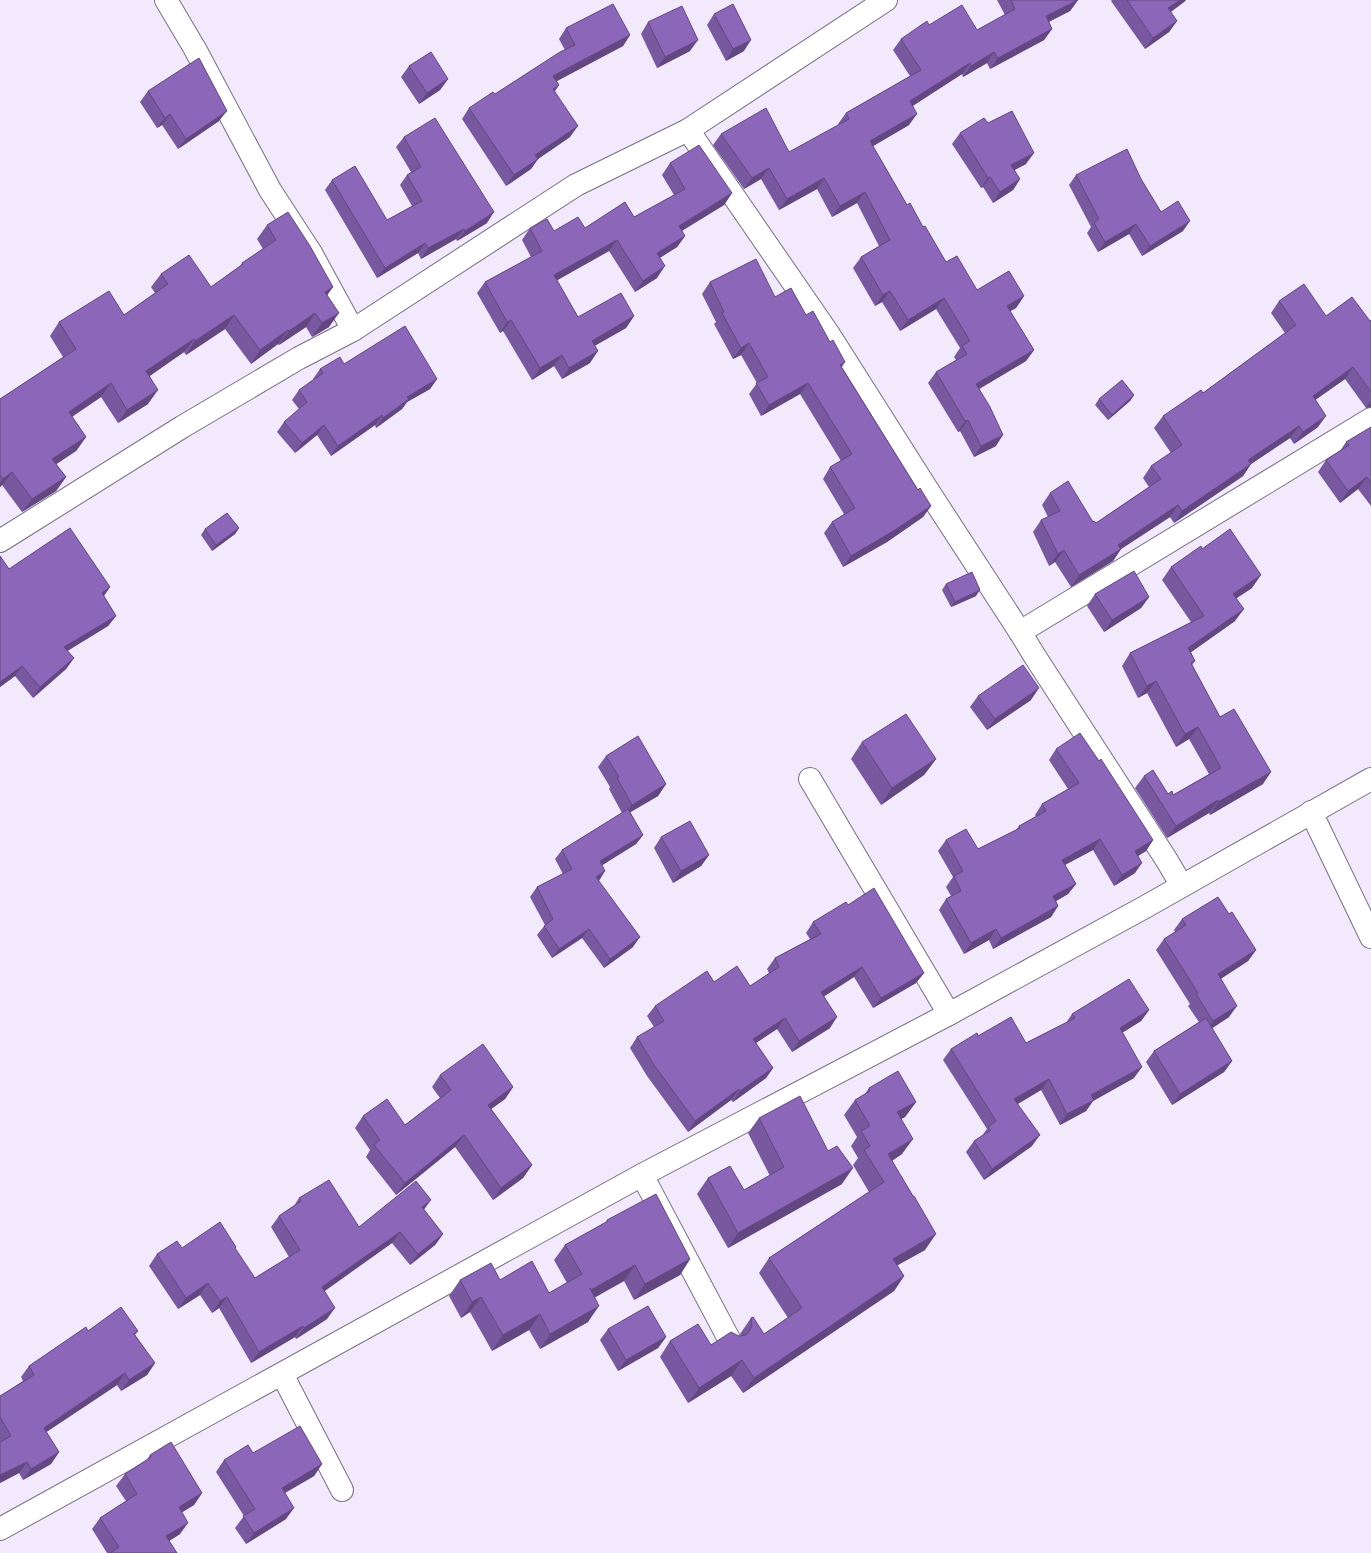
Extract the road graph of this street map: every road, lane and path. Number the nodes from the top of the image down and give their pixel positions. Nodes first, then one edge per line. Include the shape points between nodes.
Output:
1 (166, 0) edge
2 (886, 0) edge
3 (688, 130) junction
4 (353, 330) junction
5 (1371, 419) edge
6 (0, 541) edge
7 (1020, 632) junction
8 (810, 779) dead end
9 (1371, 779) edge
10 (1311, 812) junction
11 (1182, 886) junction
12 (1371, 937) edge
13 (949, 1014) junction
14 (642, 1175) junction
15 (729, 1339) edge
16 (282, 1374) junction
17 (342, 1490) dead end
18 (0, 1529) edge

1 - 4 street via 270,190 311,253
2 - 3 street
3 - 4 street via 576,185
3 - 7 street via 828,333
4 - 6 street via 299,358 182,427
5 - 7 street
7 - 11 street
8 - 13 street
9 - 10 street
10 - 11 street
10 - 12 street
11 - 13 street
13 - 14 street
14 - 15 street
14 - 16 street
16 - 17 street
16 - 18 street

